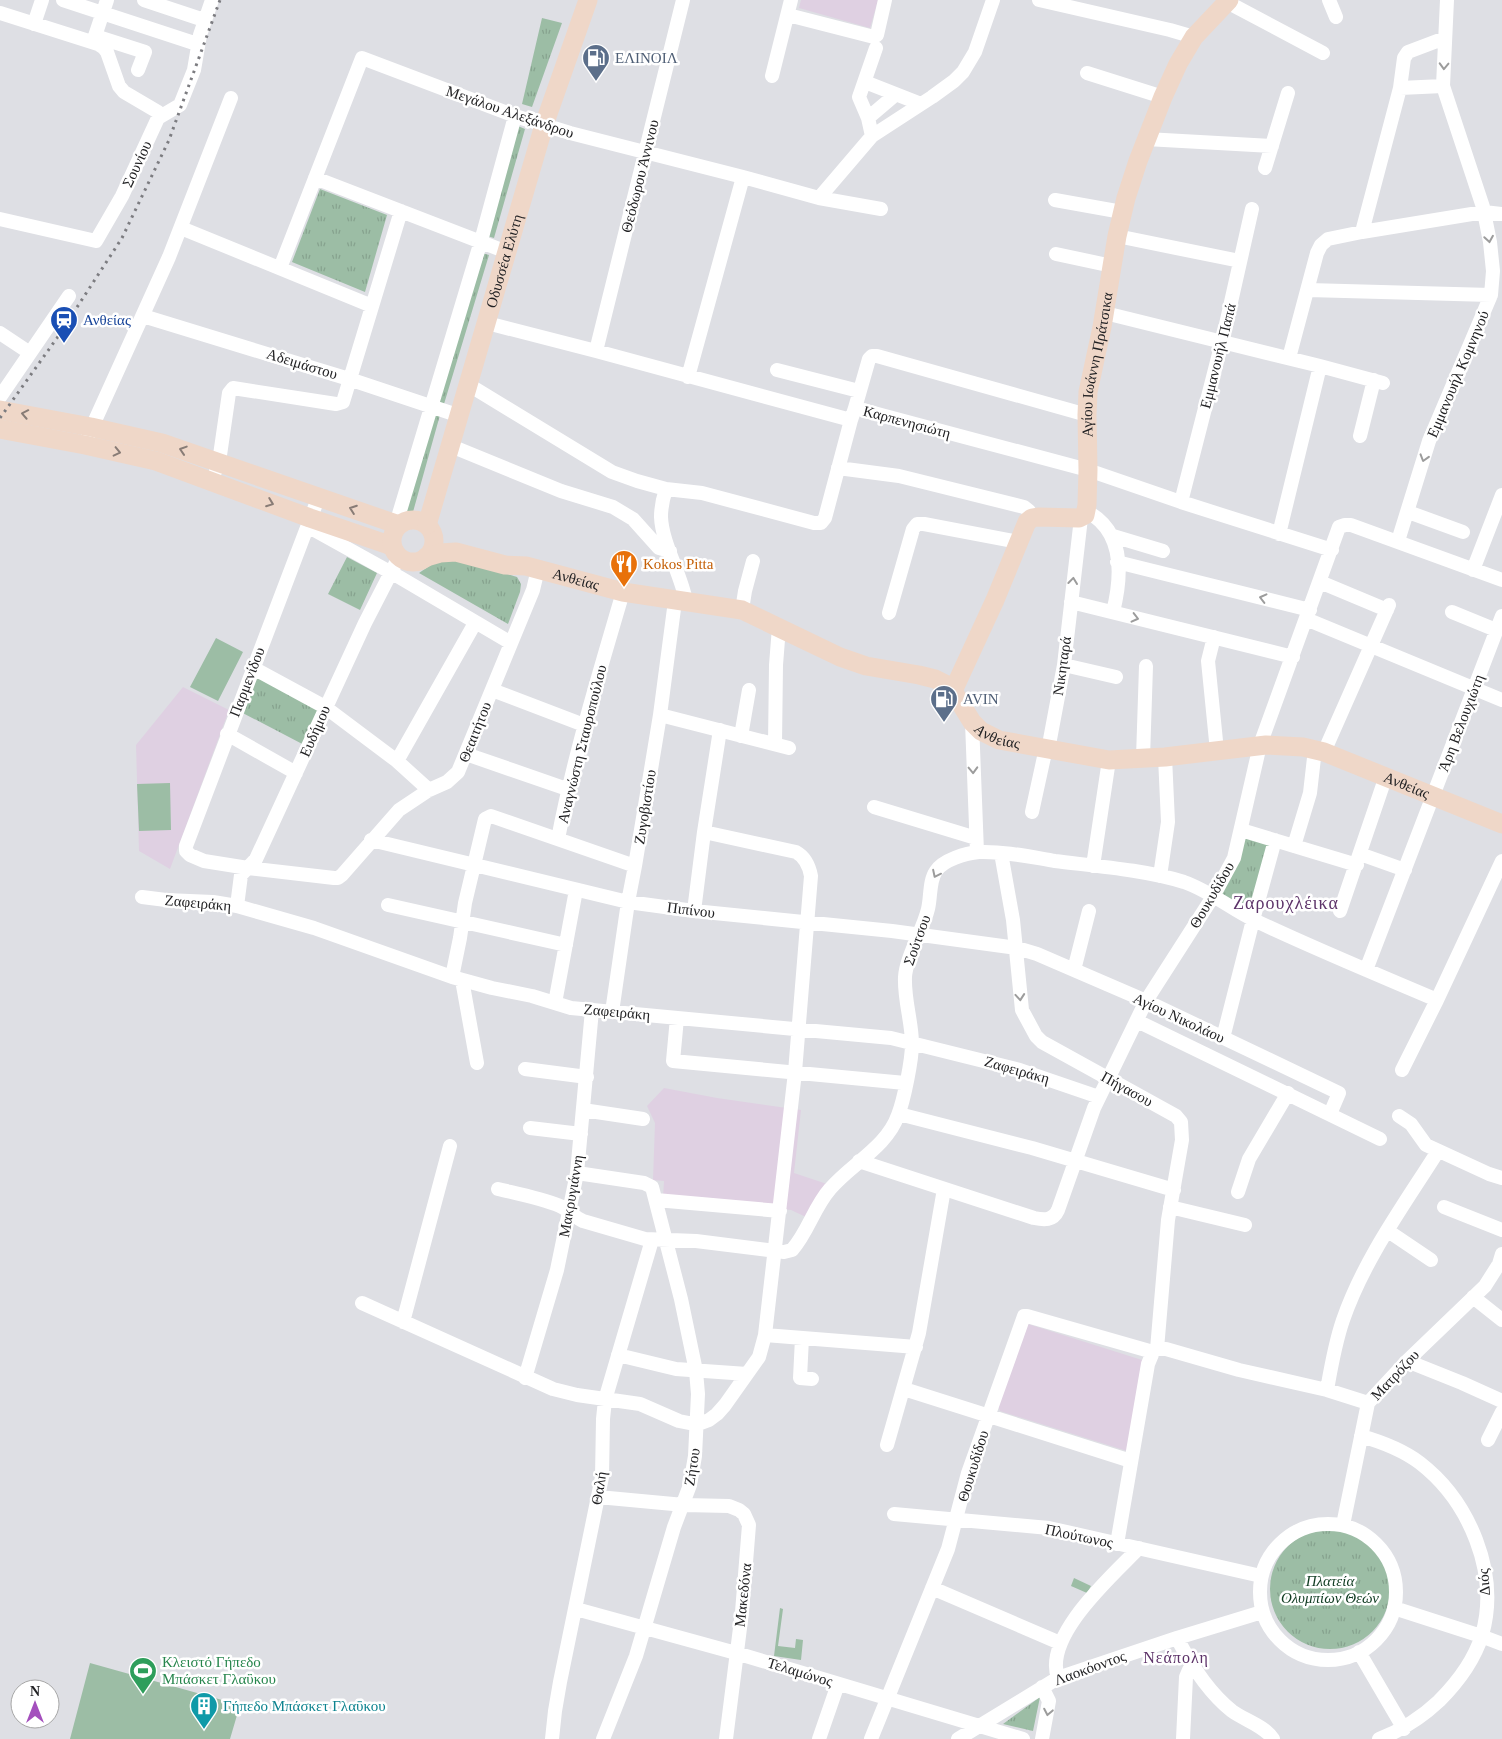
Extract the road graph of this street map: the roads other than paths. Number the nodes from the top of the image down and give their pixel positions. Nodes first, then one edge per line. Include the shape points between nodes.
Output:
1 (42, 0) edge
2 (63, 0) edge
3 (144, 0) edge
4 (212, 0) edge
5 (588, 0) edge
6 (683, 0) edge
7 (791, 0) edge
8 (885, 0) edge
9 (993, 0) edge
10 (1039, 0) edge
11 (1329, 0) edge
12 (1447, 0) edge
13 (1228, 1) edge
14 (1064, 3) edge
15 (105, 6) edge
16 (0, 13) edge
17 (788, 15) junction
18 (1336, 18) dead end
19 (204, 20) junction
20 (34, 24) junction
21 (1194, 37) junction
22 (1445, 38) junction
23 (97, 40) junction
24 (197, 44) junction
25 (876, 48) dead end
26 (1322, 53) dead end
27 (138, 70) dead end
28 (1087, 73) dead end
29 (772, 76) dead end
30 (864, 82) junction
31 (1443, 86) junction
32 (1400, 88) junction
33 (1288, 93) dead end
34 (895, 95) junction
35 (1163, 97) junction
36 (231, 98) dead end
37 (921, 104) junction
38 (160, 116) junction
39 (515, 116) junction
40 (868, 118) junction
41 (544, 125) junction
42 (872, 136) junction
43 (1146, 139) junction
44 (1272, 146) junction
45 (646, 152) junction
46 (1265, 168) dead end
47 (743, 176) junction
48 (315, 178) junction
49 (819, 198) junction
50 (1056, 200) dead end
51 (881, 209) dead end
52 (1252, 209) dead end
53 (401, 210) junction
54 (1122, 212) junction
55 (1484, 212) junction
56 (1502, 214) edge
57 (0, 219) edge
58 (181, 228) junction
59 (1362, 232) junction
60 (1117, 236) junction
61 (480, 241) junction
62 (507, 252) junction
63 (1056, 254) dead end
64 (1240, 261) junction
65 (1112, 266) junction
66 (280, 268) junction
67 (1497, 271) edge
68 (1308, 290) junction
69 (1491, 295) junction
70 (69, 296) dead end
71 (372, 306) junction
72 (1105, 313) junction
73 (143, 316) junction
74 (487, 323) junction
75 (0, 332) edge
76 (1222, 342) junction
77 (596, 351) junction
78 (30, 353) junction
79 (1289, 358) junction
80 (1320, 366) junction
81 (777, 370) dead end
82 (688, 376) junction
83 (349, 379) junction
84 (469, 385) junction
85 (859, 391) junction
86 (0, 397) edge
87 (430, 406) junction
88 (0, 410) edge
89 (853, 414) junction
90 (1087, 415) junction
91 (460, 416) junction
92 (0, 429) edge
93 (88, 436) junction
94 (1360, 436) dead end
95 (451, 446) junction
96 (219, 462) junction
97 (838, 468) junction
98 (1088, 470) junction
99 (212, 480) junction
100 (666, 490) junction
101 (1502, 495) edge
102 (319, 496) junction
103 (1181, 502) junction
104 (1408, 512) junction
105 (1084, 514) junction
106 (310, 518) junction
107 (1032, 518) junction
108 (398, 524) junction
109 (428, 527) junction
110 (1463, 532) dead end
111 (1279, 534) junction
112 (1113, 536) junction
113 (1398, 541) junction
114 (1019, 542) junction
115 (670, 550) junction
116 (1163, 550) dead end
117 (1332, 550) junction
118 (426, 557) junction
119 (394, 558) junction
120 (753, 561) dead end
121 (1117, 562) junction
122 (519, 565) junction
123 (538, 569) junction
124 (1473, 570) junction
125 (1502, 580) edge
126 (1320, 582) junction
127 (623, 592) junction
128 (680, 601) junction
129 (1071, 602) junction
130 (742, 610) junction
131 (1113, 612) junction
132 (1452, 612) dead end
133 (889, 613) dead end
134 (1308, 615) junction
135 (1502, 616) edge
136 (475, 623) junction
137 (779, 627) junction
138 (1496, 630) junction
139 (1214, 637) junction
140 (511, 643) junction
141 (1370, 646) junction
142 (1293, 657) junction
143 (1064, 665) junction
144 (1146, 666) dead end
145 (253, 668) junction
146 (1116, 677) dead end
147 (1474, 688) junction
148 (492, 690) junction
149 (750, 690) dead end
150 (952, 691) junction
151 (1502, 700) edge
152 (326, 707) junction
153 (660, 715) junction
154 (972, 722) junction
155 (584, 725) junction
156 (720, 730) junction
157 (227, 734) junction
158 (741, 736) junction
159 (774, 744) junction
160 (1260, 745) junction
161 (789, 748) dead end
162 (1048, 750) junction
163 (1217, 751) junction
164 (1320, 751) junction
165 (466, 754) junction
166 (1165, 756) junction
167 (1143, 758) junction
168 (1109, 760) junction
169 (397, 761) junction
170 (296, 773) junction
171 (1386, 776) junction
172 (568, 789) junction
173 (429, 790) junction
174 (1434, 796) junction
175 (874, 807) dead end
176 (1032, 812) dead end
177 (1502, 824) edge
178 (1241, 830) junction
179 (704, 832) junction
180 (558, 839) junction
181 (371, 840) junction
182 (1275, 840) junction
183 (977, 845) junction
184 (1294, 846) junction
185 (1001, 854) junction
186 (1359, 859) junction
187 (1502, 861) edge
188 (473, 866) junction
189 (635, 866) junction
190 (1093, 866) junction
191 (248, 868) junction
192 (1405, 870) junction
193 (1160, 876) junction
194 (576, 890) junction
195 (1214, 896) junction
196 (142, 897) dead end
197 (628, 902) junction
198 (388, 905) dead end
199 (237, 906) junction
200 (694, 911) junction
201 (1089, 911) dead end
202 (1340, 911) dead end
203 (1253, 920) junction
204 (462, 921) junction
205 (808, 922) junction
206 (920, 935) junction
207 (566, 945) junction
208 (1017, 948) junction
209 (1074, 970) junction
210 (1366, 970) junction
211 (457, 978) junction
212 (1437, 1000) junction
213 (1146, 1001) junction
214 (555, 1003) junction
215 (592, 1010) junction
216 (612, 1012) junction
217 (677, 1018) junction
218 (1136, 1021) junction
219 (799, 1029) junction
220 (1223, 1038) junction
221 (912, 1043) junction
222 (477, 1063) dead end
223 (525, 1069) dead end
224 (1402, 1070) dead end
225 (795, 1072) junction
226 (587, 1077) junction
227 (1108, 1078) junction
228 (905, 1083) junction
229 (1288, 1094) junction
230 (1099, 1097) junction
231 (584, 1110) junction
232 (899, 1114) junction
233 (1330, 1114) junction
234 (1398, 1116) dead end
235 (644, 1119) dead end
236 (530, 1128) dead end
237 (581, 1134) junction
238 (1380, 1139) dead end
239 (450, 1146) dead end
240 (1438, 1151) junction
241 (860, 1161) junction
242 (1075, 1161) junction
243 (576, 1173) junction
244 (1502, 1178) edge
245 (498, 1189) dead end
246 (944, 1189) junction
247 (1174, 1190) junction
248 (1238, 1192) dead end
249 (654, 1193) junction
250 (1170, 1207) junction
251 (1444, 1207) dead end
252 (569, 1211) junction
253 (780, 1211) junction
254 (1244, 1225) dead end
255 (1502, 1230) edge
256 (1388, 1231) junction
257 (659, 1240) junction
258 (775, 1250) junction
259 (1502, 1254) edge
260 (1431, 1260) dead end
261 (1473, 1296) junction
262 (362, 1303) dead end
263 (1502, 1320) edge
264 (403, 1322) junction
265 (766, 1335) junction
266 (802, 1338) junction
267 (916, 1347) junction
268 (1155, 1351) junction
269 (618, 1355) junction
270 (1407, 1361) junction
271 (696, 1371) junction
272 (747, 1374) junction
273 (525, 1378) junction
274 (812, 1379) dead end
275 (904, 1389) junction
276 (1327, 1390) junction
277 (605, 1400) junction
278 (1502, 1401) edge
279 (1368, 1403) junction
280 (1502, 1412) edge
281 (988, 1415) junction
282 (697, 1423) junction
283 (1362, 1436) junction
284 (1488, 1440) dead end
285 (887, 1445) dead end
286 (1131, 1461) junction
287 (598, 1497) junction
288 (684, 1505) junction
289 (894, 1514) dead end
290 (957, 1519) junction
291 (1343, 1525) junction
292 (1117, 1544) junction
293 (1139, 1548) junction
294 (1261, 1576) junction
295 (932, 1588) junction
296 (1394, 1608) junction
297 (576, 1609) junction
298 (1262, 1612) junction
299 (645, 1627) junction
300 (1482, 1636) junction
301 (1177, 1638) junction
302 (1060, 1643) junction
303 (1502, 1644) edge
304 (1359, 1652) junction
305 (736, 1653) junction
306 (1193, 1666) junction
307 (1058, 1678) junction
308 (838, 1684) junction
309 (1042, 1687) junction
310 (888, 1698) junction
311 (980, 1726) junction
312 (1404, 1728) junction
313 (552, 1739) edge
314 (603, 1739) edge
315 (726, 1739) edge
316 (818, 1739) edge
317 (871, 1739) edge
318 (958, 1739) edge
319 (1022, 1739) edge
320 (1042, 1739) edge
321 (1183, 1739) edge
322 (1273, 1739) edge
323 (1379, 1739) edge

1 - 20 street
2 - 15 street
3 - 19 street
4 - 19 street
5 - 41 main road, Οδυσσέα Ελύτη
6 - 45 street, Θεόδωρου Άννινου
7 - 17 street
8 - 17 street via 874,37
9 - 37 street via 966,69
10 - 14 street
11 - 18 street
12 - 22 street, Εμμανουήλ Κομνηνού
13 - 21 main road, Αγίου Ιωάννη Πράτσικα
13 - 26 street
14 - 21 street
15 - 23 street
15 - 24 street
16 - 20 street
17 - 29 street
19 - 24 street
20 - 23 street
21 - 35 main road, Αγίου Ιωάννη Πράτσικα
22 -> 31 street, Εμμανουήλ Κομνηνού
22 - 32 street via 1408,52 1404,58
23 - 27 street via 145,52
23 - 38 street via 108,52 119,86
24 - 38 street via 194,70 180,104
25 - 30 street
28 - 35 street
30 - 34 street
30 - 40 street via 859,97
31 - 32 street
31 - 55 street, Εμμανουήλ Κομνηνού
32 - 59 street
33 - 44 street
34 - 37 street
34 - 40 street
35 - 43 main road, Αγίου Ιωάννη Πράτσικα
36 - 58 street
37 - 42 street
38 - 57 street, Σουνίου via 122,196 96,241
39 - 41 street, Μεγάλου Αλεξάνδρου
39 - 48 street, Μεγάλου Αλεξάνδρου via 362,58
39 - 61 street
40 - 42 street
41 - 45 street, Μεγάλου Αλεξάνδρου
41 - 62 main road, Οδυσσέα Ελύτη
42 - 49 street
43 - 44 street
43 - 54 main road, Αγίου Ιωάννη Πράτσικα
44 - 46 street
45 - 47 street, Μεγάλου Αλεξάνδρου
45 - 77 street, Θεόδωρου Άννινου
47 - 49 street, Μεγάλου Αλεξάνδρου
47 - 82 street
48 - 53 street
48 - 66 street, Μεγάλου Αλεξάνδρου
49 - 51 street, Μεγάλου Αλεξάνδρου
50 - 54 street
52 - 64 street, Εμμανουήλ Παπά
53 - 61 street
53 - 71 street
54 - 60 main road, Αγίου Ιωάννη Πράτσικα
55 - 56 street
55 - 59 street
55 -> 67 street, Εμμανουήλ Κομνηνού
58 - 66 street
58 - 73 street
59 - 68 street via 1328,239 1321,245
60 - 64 street
60 - 65 main road, Αγίου Ιωάννη Πράτσικα
61 - 62 street
61 - 87 street
62 - 74 main road, Οδυσσέα Ελύτη
63 - 65 street
64 - 76 street, Εμμανουήλ Παπά
65 - 72 main road, Αγίου Ιωάννη Πράτσικα
66 - 71 street
67 - 69 street, Εμμανουήλ Κομνηνού
68 - 69 street
68 - 79 street
69 -> 104 street, Εμμανουήλ Κομνηνού via 1429,441
70 - 78 street
71 - 83 street
72 - 76 street
72 - 90 main road, Αγίου Ιωάννη Πράτσικα via 1089,385
73 - 83 street, Αδειμάστου
73 - 93 street
74 - 77 street, Καρπενησιώτη
74 - 84 main road, Οδυσσέα Ελύτη
75 - 78 street
76 - 79 street
76 - 103 street, Εμμανουήλ Παπά
77 - 82 street, Καρπενησιώτη
78 - 86 street
79 - 80 street
80 - 94 street via 1379,381
80 - 111 street
81 - 85 street
82 - 89 street, Καρπενησιώτη
83 - 87 street, Αδειμάστου
83 - 96 street via 340,404 233,388
84 - 91 main road, Οδυσσέα Ελύτη
84 - 100 street via 612,472
85 - 89 street
85 - 90 street via 869,359 877,356
87 - 91 street, Αδειμάστου
87 - 108 street
93 -> 88 main road
89 - 97 street
89 - 98 street, Καρπενησιώτη
90 - 98 main road, Αγίου Ιωάννη Πράτσικα
91 - 95 main road, Οδυσσέα Ελύτη
92 - 93 main road
96 -> 93 main road via 162,443
93 -> 99 main road
95 - 109 main road, Οδυσσέα Ελύτη
95 - 115 street via 561,491 613,507 633,519 659,548
96 - 99 street
96 - 102 main road
97 - 100 street via 825,518 820,523 702,493
97 - 107 street via 899,476 1024,507
98 - 103 street, Καρπενησιώτη
98 - 105 main road, Αγίου Ιωάννη Πράτσικα
99 -> 106 main road
100 - 115 street via 661,516
101 - 124 street
102 - 106 street, Παρμενίδου
108 -> 102 main road
103 - 111 street, Καρπενησιώτη
104 - 110 street
104 - 113 street, Εμμανουήλ Κομνηνού
105 - 107 main road
105 - 112 street via 1100,520
129 -> 105 street, Νικηταρά
106 - 119 main road
106 - 119 street via 316,531
106 - 145 street, Παρμενίδου
107 - 114 main road
108 - 109 main road via 415,520
108 - 119 main road via 393,533
109 - 118 main road via 434,544
109 - 122 main road, Ανθείας
111 - 117 street, Καρπενησιώτη
112 - 116 street
112 - 121 street
113 - 117 street, Θουκυδίδου via 1345,525 1339,527
113 - 124 street
114 - 133 street via 917,524
114 - 150 main road via 996,600
115 - 128 street via 682,584
117 - 126 street, Θουκυδίδου
118 - 119 main road via 414,562
118 - 122 main road, Ανθείας via 440,552 456,552 505,565
119 - 136 street
119 - 152 street, Ευδήμου
120 - 130 street
121 - 131 street via 1118,588
134 -> 121 street
122 - 123 main road, Ανθείας
123 - 127 main road, Ανθείας
123 - 140 street, Θεαιτήτου via 533,590
124 - 125 street
126 - 134 street, Θουκυδίδου
126 - 141 street via 1388,608
127 - 128 main road, Ανθείας
127 - 155 street, Αναγνώστη Σταυροπούλου
128 - 130 main road, Ανθείας
128 - 153 street, Ζυγοβιστίου
129 - 131 street
129 - 143 street, Νικηταρά
130 - 137 main road, Ανθείας
131 -> 139 street
132 - 138 street
134 - 141 street
134 - 142 street, Θουκυδίδου
135 - 138 street, Άρη Βελουχιώτη
136 - 140 street
136 - 169 street
137 - 150 main road, Ανθείας via 840,658 936,679
137 - 159 street
138 - 147 street, Άρη Βελουχιώτη
139 - 142 street
139 - 163 street via 1208,661
140 - 148 street, Θεαιτήτου
141 - 147 street
141 - 164 street
142 - 160 street, Θουκυδίδου
143 - 146 street
143 - 162 street, Νικηταρά
144 - 167 street
145 - 152 street
145 - 157 street, Παρμενίδου
147 - 151 street
147 - 174 street, Άρη Βελουχιώτη
148 - 155 street
148 - 165 street, Θεαιτήτου
149 - 158 street
150 - 154 main road, Ανθείας
152 - 169 street
152 - 170 street, Ευδήμου
153 - 156 street
153 - 189 street, Ζυγοβιστίου
154 - 162 main road, Ανθείας via 999,740
154 -> 183 street
155 - 172 street, Αναγνώστη Σταυροπούλου
156 - 158 street
156 - 179 street
157 - 170 street
157 - 191 street, Παρμενίδου via 186,850 204,861
158 - 159 street
159 - 161 street
160 - 163 main road, Ανθείας
160 - 164 main road, Ανθείας via 1290,745
160 - 178 street, Θουκυδίδου
162 - 168 main road, Ανθείας
162 - 176 street, Νικηταρά
163 - 166 main road, Ανθείας
164 - 171 main road, Ανθείας
164 - 184 street
165 - 172 street
165 - 173 street, Θεαιτήτου via 453,778
166 - 167 main road, Ανθείας
166 - 193 street via 1168,822
167 - 168 main road, Ανθείας
168 - 190 street
169 - 173 street
170 - 191 street, Ευδήμου via 256,860
171 - 174 main road, Ανθείας
171 - 186 street
172 - 180 street, Αναγνώστη Σταυροπούλου
173 - 181 street, Θεαιτήτου via 399,810
174 - 177 main road, Ανθείας
174 - 192 street, Άρη Βελουχιώτη
175 - 183 street
178 - 182 street
178 - 195 street, Θουκυδίδου via 1234,858
179 - 200 street
179 - 205 street via 791,850 802,856 811,876
180 - 188 street, Αναγνώστη Σταυροπούλου via 487,816
180 - 189 street
181 - 188 street, Πιπίνου
181 - 191 street, Θεαιτήτου via 338,878
182 - 184 street
182 - 203 street
183 - 185 street
183 -> 206 street, Σούτσου via 936,871
184 - 186 street
185 - 190 street
185 - 208 street, Πήγασου
186 - 192 street
186 - 202 street
187 - 212 street
188 - 194 street, Πιπίνου
188 - 204 street, Αναγνώστη Σταυροπούλου
189 - 197 street, Ζυγοβιστίου
190 - 193 street
191 - 199 street, Ευδήμου via 241,875
192 - 210 street, Άρη Βελουχιώτη
193 - 195 street
194 - 197 street, Πιπίνου
194 - 207 street
195 - 203 street
195 - 213 street, Θουκυδίδου
196 - 199 street, Ζαφειράκη
197 - 200 street, Πιπίνου
197 - 216 street, Ζυγοβιστίου
198 - 204 street
199 - 211 street, Ζαφειράκη via 314,928
200 - 205 street, Πιπίνου
201 - 209 street
203 - 210 street
203 - 220 street
204 - 207 street
204 - 211 street, Αναγνώστη Σταυροπούλου
205 - 206 street, Πιπίνου
205 - 219 street
206 - 208 street, Πιπίνου
206 - 221 street, Σούτσου via 905,974
207 - 214 street
208 - 209 street, Αγίου Νικολάου
208 -> 227 street, Πήγασου via 1022,1010 1036,1036
209 - 213 street, Αγίου Νικολάου
210 - 212 street
211 - 214 street, Ζαφειράκη
211 - 222 street
212 - 224 street
213 - 218 street, Θουκυδίδου
213 - 220 street, Αγίου Νικολάου
214 - 215 street, Ζαφειράκη
215 - 216 street, Ζαφειράκη
215 - 226 street, Μακρυγιάννη
216 - 217 street, Ζαφειράκη
217 - 219 street, Ζαφειράκη
217 - 225 street via 673,1061
218 - 227 street, Θουκυδίδου
218 - 229 street, Αγίου Νικολάου
219 - 221 street, Ζαφειράκη
219 - 225 street
220 - 233 street, Αγίου Νικολάου via 1339,1094
221 - 228 street, Σούτσου
221 - 230 street, Ζαφειράκη via 1033,1074
223 - 226 street
225 - 228 street
225 - 253 street
226 - 231 street, Μακρυγιάννη
227 - 230 street, Θουκυδίδου
227 - 247 street, Πήγασου via 1180,1119 1182,1140
228 - 232 street, Σούτσου
229 - 233 street, Αγίου Νικολάου
229 - 248 street via 1248,1162
230 - 242 street, Θουκυδίδου
231 - 235 street
231 - 237 street, Μακρυγιάννη
232 - 241 street via 888,1133
232 - 242 street
233 - 238 street, Αγίου Νικολάου
234 - 240 street via 1410,1124 1426,1145
236 - 237 street
237 - 243 street, Μακρυγιάννη
239 - 264 street
240 - 244 street
240 - 256 street
241 - 246 street
241 - 258 street via 823,1198 795,1248 788,1252
242 - 246 street, Θουκυδίδου via 1058,1210 1054,1217 1046,1220
242 - 247 street
243 - 249 street via 647,1183
243 - 252 street, Μακρυγιάννη
245 - 252 street via 552,1203
246 - 267 street
247 - 250 street, Πήγασου
249 - 253 street
249 - 257 street, Ζήτου
250 - 254 street
250 - 268 street, Πήγασου
251 - 255 street
252 - 257 street via 583,1221
252 - 273 street, Μακρυγιάννη via 557,1270
253 - 258 street
256 - 260 street
256 - 276 street via 1368,1264 1343,1319
257 - 258 street
257 - 269 street, Θαλή
257 - 271 street, Ζήτου
258 - 265 street
259 - 261 street, Ματρόζου via 1485,1286
261 - 263 street
261 - 270 street, Ματρόζου
262 - 264 street
264 - 273 street
265 - 266 street
265 - 272 street via 759,1357
266 - 267 street
266 - 274 street via 800,1378
267 - 275 street
268 - 276 street via 1166,1349 1230,1368
268 - 281 street, Θουκυδίδου via 1024,1316
268 - 286 street, Πήγασου via 1148,1364
269 - 271 street via 676,1370
269 - 277 street, Θαλή
270 - 278 street
270 - 279 street, Ματρόζου
271 - 272 street
271 - 282 street, Ζήτου
272 - 282 street via 717,1414
273 - 277 street via 562,1392
275 - 281 street
275 - 285 street
276 - 279 street
277 - 282 street via 640,1404 679,1421
277 - 287 street, Θαλή via 603,1472
279 - 283 street, Ματρόζου
280 - 284 street
281 - 286 street
281 - 290 street, Θουκυδίδου via 968,1473
282 - 288 street, Ζήτου via 694,1469
283 - 291 street, Ματρόζου
283 - 300 street, Διός via 1396,1448 1419,1462 1462,1511 1476,1538 1484,1565 1486,1602
286 - 292 street, Πήγασου
287 - 288 street
287 - 297 street, Θαλή
288 - 299 street, Ζήτου via 674,1527
288 - 305 street, Μακεδόνα via 729,1506 748,1519
289 - 290 street, Πλούτωνος
290 - 292 street, Πλούτωνος via 1049,1528
290 - 295 street, Θουκυδίδου
291 - 294 street via 1315,1525 1289,1536 1271,1553
291 - 296 street via 1366,1535 1383,1552 1394,1575
292 - 293 street, Πλούτωνος
293 - 294 street, Πλούτωνος
293 - 302 street via 1075,1618
294 - 298 street
295 - 302 street
295 - 310 street, Θουκυδίδου
296 - 300 street
296 - 304 street via 1381,1634
297 - 299 street, Τελαμώνος
297 - 313 street, Θαλή via 556,1700
298 - 301 street, Λαοκόοντος
298 - 304 street via 1274,1635 1294,1652 1306,1657 1333,1660
299 - 305 street, Τελαμώνος
299 - 314 street, Ζήτου via 632,1669
300 - 303 street
300 - 312 street, Διός via 1456,1684
301 - 306 street
301 - 307 street, Λαοκόοντος
302 - 307 street via 1055,1663
304 - 312 street
305 - 308 street, Τελαμώνος
305 - 315 street, Μακεδόνα
306 - 321 street via 1186,1677
306 - 322 street via 1222,1703
307 - 309 street, Λαοκόοντος
308 - 310 street, Τελαμώνος
308 - 316 street
309 - 311 street, Λαοκόοντος
309 -> 320 street via 1049,1701
310 - 311 street, Τελαμώνος
310 - 317 street, Θουκυδίδου
311 - 318 street, Λαοκόοντος
311 - 319 street, Τελαμώνος
312 - 323 street, Διός

